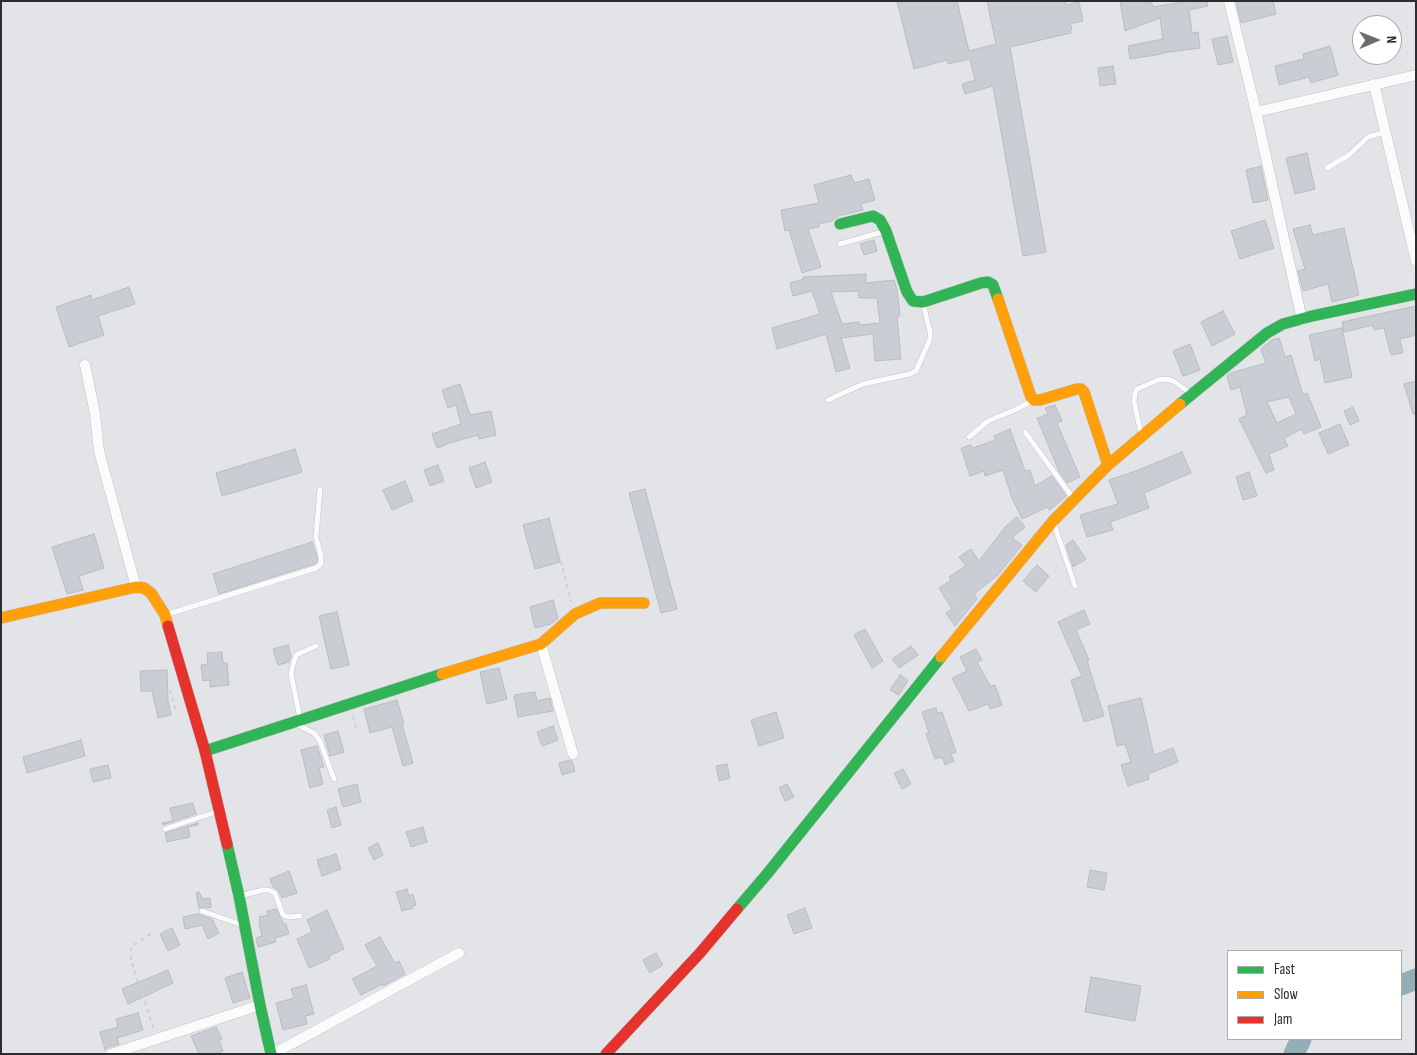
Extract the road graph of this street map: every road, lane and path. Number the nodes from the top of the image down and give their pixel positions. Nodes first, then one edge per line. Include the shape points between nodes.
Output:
1 (1229, 1) edge
2 (1416, 75) edge
3 (1374, 84) junction
4 (1256, 112) junction
5 (1385, 132) junction
6 (1327, 168) dead end
7 (840, 224) dead end
8 (886, 231) junction
9 (840, 244) dead end
10 (1416, 261) edge
11 (1416, 294) edge
12 (923, 302) junction
13 (1302, 320) junction
14 (85, 364) dead end
15 (1191, 394) junction
16 (828, 400) dead end
17 (1034, 400) junction
18 (1025, 432) dead end
19 (1141, 436) junction
20 (969, 437) dead end
21 (1108, 465) junction
22 (320, 489) dead end
23 (1074, 499) junction
24 (1053, 522) junction
25 (559, 553) dead end
26 (1075, 586) dead end
27 (136, 587) junction
28 (951, 596) dead end
29 (644, 603) dead end
30 (575, 614) junction
31 (164, 615) junction
32 (1, 618) edge
33 (970, 622) junction
34 (541, 644) junction
35 (316, 646) dead end
36 (297, 721) junction
37 (205, 751) junction
38 (573, 754) dead end
39 (334, 779) dead end
40 (219, 811) junction
41 (166, 829) dead end
42 (239, 896) junction
43 (202, 911) dead end
44 (300, 916) dead end
45 (245, 927) junction
46 (151, 934) dead end
47 (459, 953) dead end
48 (260, 1005) junction
49 (157, 1038) junction
50 (111, 1054) edge
51 (272, 1054) edge
52 (606, 1054) edge

1 - 4 street
2 - 3 street
3 - 4 street
3 - 5 street
4 - 13 street
5 - 6 lane via 1368,137 1349,156
5 - 10 street
7 - 8 street via 874,216
8 - 9 lane
8 - 12 street via 907,292 913,301
11 - 13 street
12 - 16 lane via 930,339 916,370 863,384
12 - 17 street via 981,283 993,285
13 - 15 street via 1284,324 1267,333
14 - 27 street via 99,451
15 - 19 street
15 - 19 lane via 1166,379 1137,389 1134,401
17 - 20 lane via 988,420
17 - 21 street via 1081,389
18 - 23 lane
19 - 21 street
21 - 23 street
22 - 31 lane via 316,537 321,564
23 - 24 street
24 - 26 lane
24 - 33 street
25 - 30 path
27 - 31 street via 151,593
27 - 32 street
28 - 33 path
29 - 30 street via 600,603
30 - 34 street
31 - 37 street
33 - 52 street via 767,874 700,953
34 - 36 street
34 - 38 street
35 - 36 lane via 296,655 293,664 291,674
36 - 37 street
36 - 39 lane via 320,741
37 - 40 street
40 - 41 lane
40 - 42 street
42 - 44 lane via 268,890 274,893 283,915 288,918
42 - 45 street
43 - 45 lane
45 - 48 street
46 - 49 path via 132,946 130,951
47 - 51 street
48 - 49 street
48 - 51 street
49 - 50 street

